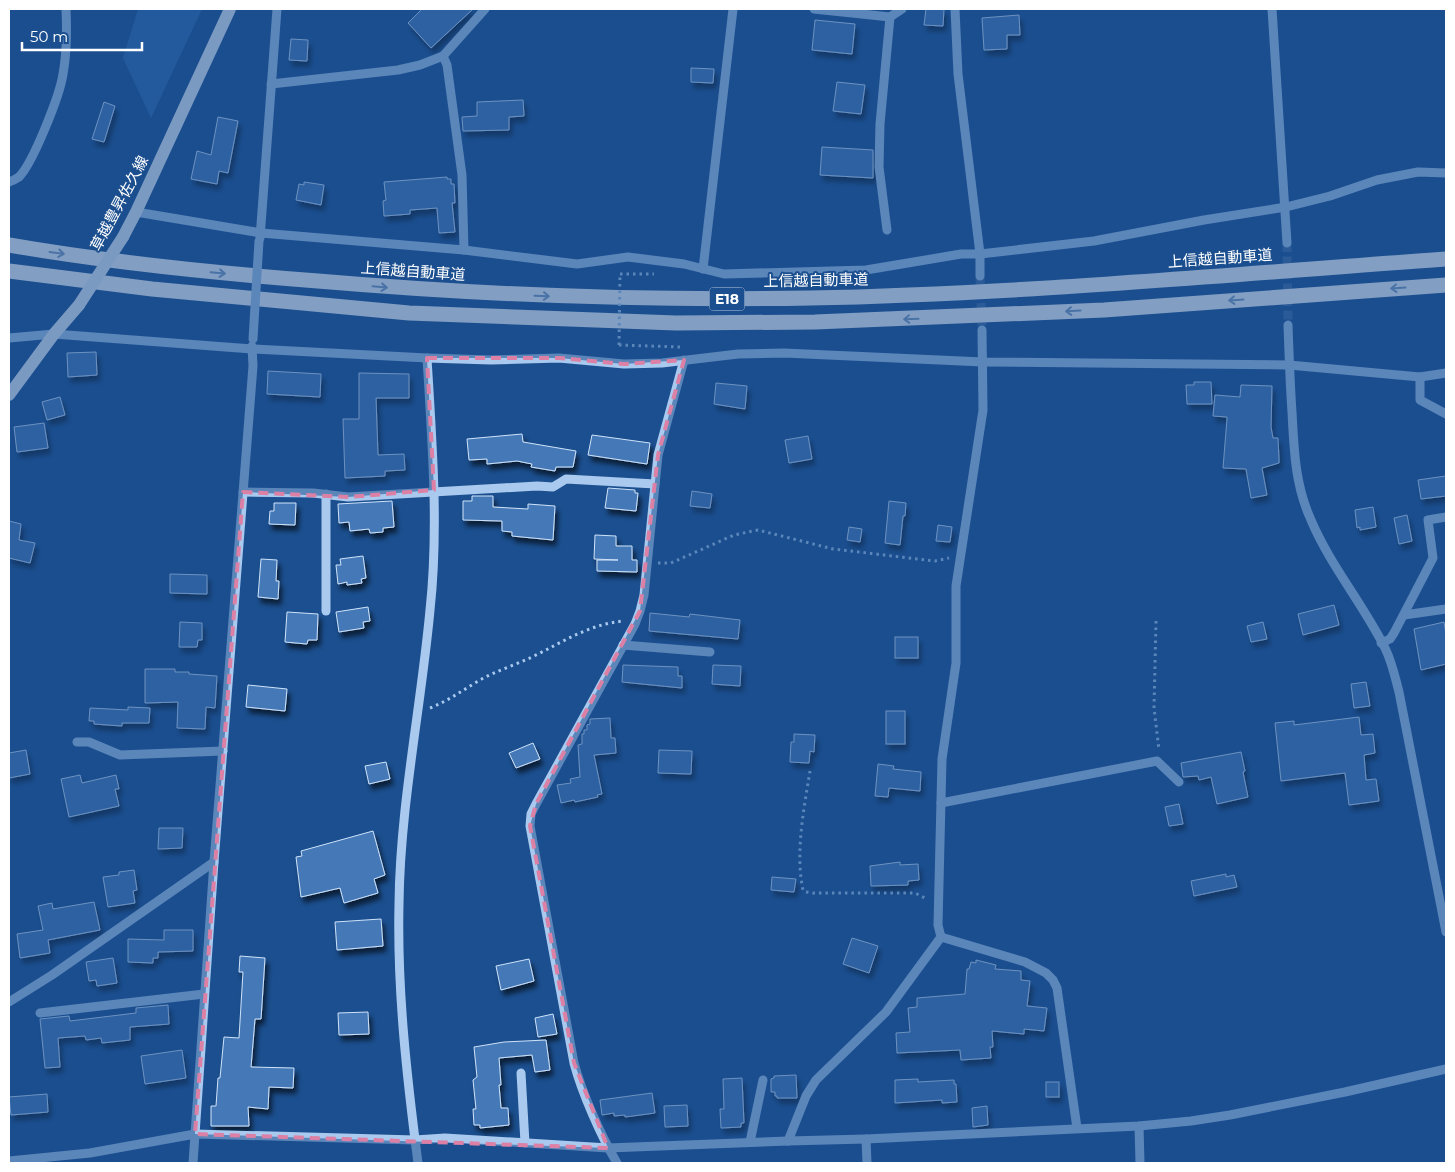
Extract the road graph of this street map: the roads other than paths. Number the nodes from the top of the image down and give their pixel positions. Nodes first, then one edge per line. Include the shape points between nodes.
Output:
1 (66, 9) edge
2 (230, 9) edge
3 (277, 9) edge
4 (485, 9) edge
5 (733, 9) edge
6 (814, 9) edge
7 (902, 9) edge
8 (955, 9) edge
9 (1272, 9) edge
10 (890, 17) junction
11 (443, 56) junction
12 (271, 84) junction
13 (1446, 173) edge
14 (9, 182) edge
15 (1286, 207) junction
16 (136, 212) junction
17 (888, 230) dead end
18 (260, 237) junction
19 (1287, 243) tunnel mouth
20 (9, 245) edge
21 (464, 250) junction
22 (980, 254) junction
23 (1446, 259) edge
24 (703, 269) junction
25 (9, 271) edge
26 (980, 276) tunnel mouth
27 (1446, 285) edge
28 (1288, 325) tunnel mouth
29 (982, 330) tunnel mouth
30 (54, 334) junction
31 (9, 338) edge
32 (252, 350) junction
33 (427, 358) junction
34 (684, 360) junction
35 (983, 362) junction
36 (1289, 365) junction
37 (1446, 373) edge
38 (1420, 377) junction
39 (9, 395) edge
40 (1446, 414) edge
41 (655, 484) junction
42 (434, 490) junction
43 (243, 492) junction
44 (326, 494) junction
45 (1446, 517) edge
46 (1446, 609) edge
47 (326, 611) dead end
48 (1404, 615) junction
49 (1382, 642) junction
50 (623, 645) junction
51 (710, 652) dead end
52 (77, 742) dead end
53 (223, 752) junction
54 (1179, 782) dead end
55 (941, 804) junction
56 (214, 862) junction
57 (1446, 932) edge
58 (941, 937) junction
59 (204, 994) junction
60 (9, 1002) edge
61 (40, 1013) dead end
62 (1446, 1069) edge
63 (521, 1073) dead end
64 (764, 1080) dead end
65 (1140, 1126) junction
66 (1077, 1128) junction
67 (195, 1134) junction
68 (866, 1139) junction
69 (415, 1140) junction
70 (788, 1141) junction
71 (750, 1142) junction
72 (526, 1143) junction
73 (608, 1148) junction
74 (9, 1161) edge
75 (193, 1163) edge
76 (418, 1163) edge
77 (617, 1163) edge
78 (867, 1163) edge
79 (1140, 1163) edge

1 - 14 street via 67,50 58,92 25,168 18,178
2 - 16 main road, 草越豊昇佐久線
3 - 12 street
4 - 11 street
5 - 24 street
6 - 10 street
7 - 10 street
8 - 22 street via 958,74
9 - 15 street
10 - 17 street via 879,168
11 - 12 street via 398,70
11 - 21 street via 447,65 462,175
12 - 18 street
13 - 15 street via 1418,172 1377,180
15 - 19 street
15 - 22 street via 1094,241
16 - 18 street
16 - 30 main road, 草越豊昇佐久線, bridge via 79,305
18 - 21 street
18 - 32 street, bridge
20 -> 23 highway, 上信越自動車道 / E18 via 153,267 391,288 678,299 954,293
21 - 24 street via 577,264 628,257
22 - 24 street via 961,254 866,270 724,274
22 - 26 street
27 -> 25 highway, E18 via 1104,310 815,322 676,323 390,312 152,290
28 - 36 street
29 - 35 street
30 - 31 street
30 - 32 street
30 - 39 main road, 草越豊昇佐久線
32 - 33 street
32 - 43 street
33 - 34 street via 559,358 624,364
33 - 42 street
34 - 35 street via 784,353
34 - 41 street via 658,455
35 - 36 street
35 - 55 street via 983,410 956,586 956,663 942,759
36 - 38 street
36 - 49 street via 1294,448 1302,500 1320,540
37 - 38 street
38 - 40 street via 1420,400
41 - 42 street via 566,479 553,487
41 - 50 street via 644,594 635,624
42 - 44 street via 348,497
42 - 69 street via 433,578 403,834 399,903 402,1018
43 - 44 street
43 - 53 street
44 - 47 street
45 - 48 street via 1428,520 1433,558
46 - 48 street
48 - 49 street via 1390,639
49 - 57 street via 1399,692
50 - 51 street
50 - 73 street via 536,804 530,826 577,1076
52 - 53 street via 89,742 120,755
53 - 56 street
54 - 55 street via 1157,761
55 - 58 street via 938,925
56 - 59 street
56 - 60 street
58 - 66 street via 1025,962 1053,980 1057,988
58 - 70 street via 886,1012 816,1080
59 - 61 street
59 - 67 street
62 - 65 street via 1230,1115
63 - 72 street
64 - 71 street
65 - 66 street
65 - 79 street
66 - 68 street
67 - 69 street
67 - 74 street via 90,1153
67 - 75 street
68 - 70 street
68 - 78 street
69 - 72 street via 445,1138
69 - 76 street
70 - 71 street
71 - 73 street
72 - 73 street
73 - 77 street

